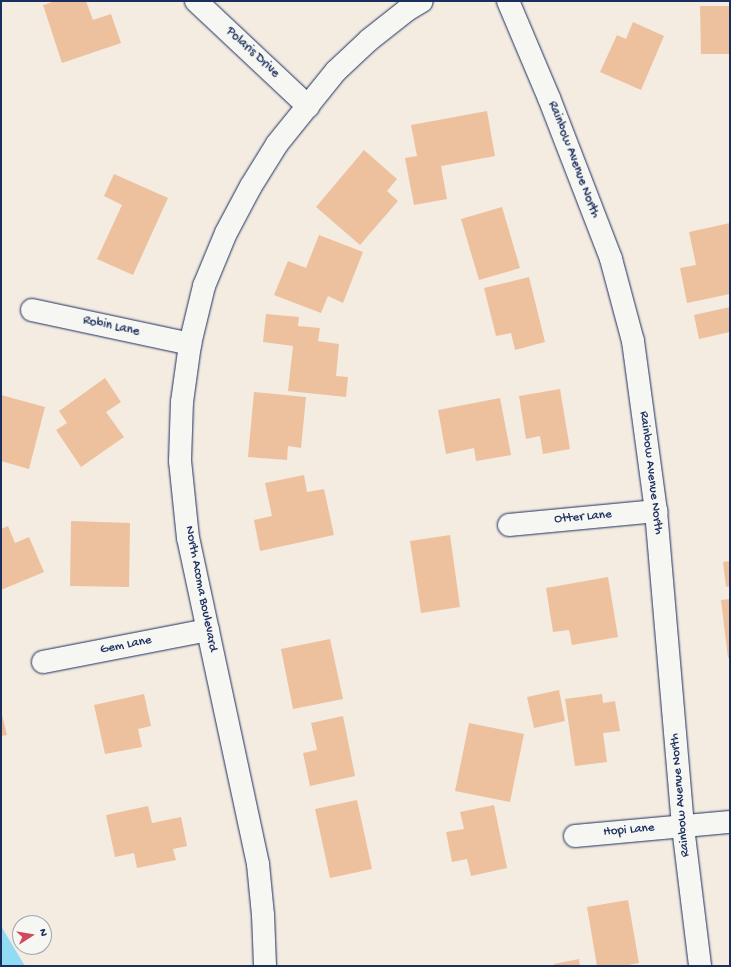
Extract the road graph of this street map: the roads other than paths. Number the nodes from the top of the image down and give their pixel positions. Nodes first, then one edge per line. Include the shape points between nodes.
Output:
1 (196, 1) edge
2 (422, 1) edge
3 (508, 1) edge
4 (308, 106) junction
5 (32, 310) dead end
6 (190, 344) junction
7 (656, 511) junction
8 (509, 525) dead end
9 (208, 630) junction
10 (43, 662) dead end
11 (730, 822) edge
12 (683, 827) junction
13 (575, 836) dead end
14 (265, 966) edge
15 (700, 966) edge

1 - 4 street, Polaris Drive
2 - 4 street, North Acoma Boulevard via 368,40 336,71
3 - 7 street, Rainbow Avenue North via 549,98 611,259 633,341
4 - 6 street, North Acoma Boulevard via 277,144 226,233 204,286
5 - 6 street, Robin Lane
6 - 9 street, North Acoma Boulevard via 182,402 180,461 188,538
7 - 8 street, Otter Lane
7 - 12 street, Rainbow Avenue North
9 - 10 street, Gem Lane
9 - 14 street, North Acoma Boulevard via 258,864
11 - 12 street, Hopi Lane
12 - 13 street, Hopi Lane
12 - 15 street, Rainbow Avenue North

